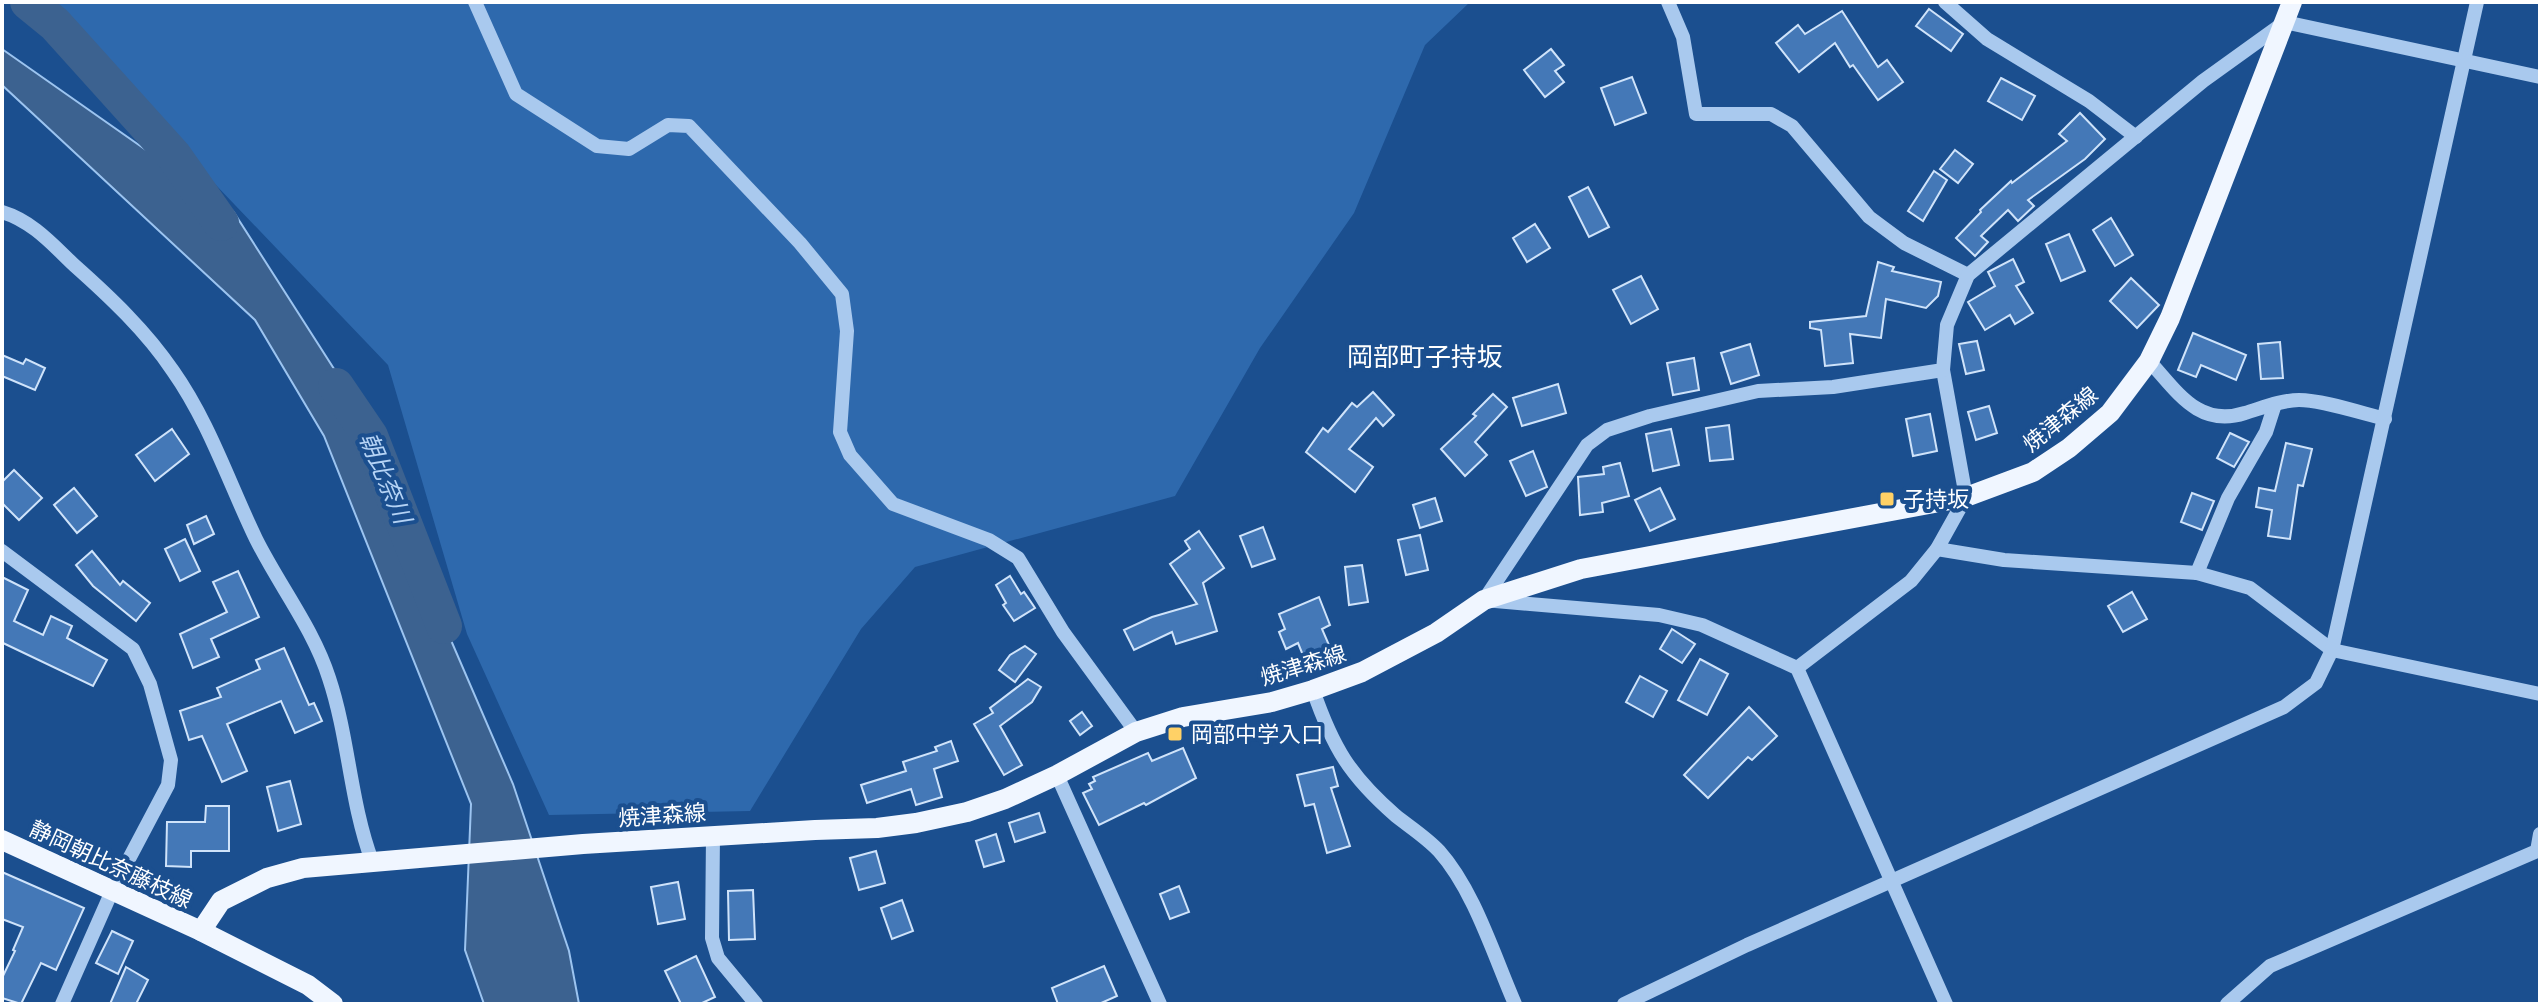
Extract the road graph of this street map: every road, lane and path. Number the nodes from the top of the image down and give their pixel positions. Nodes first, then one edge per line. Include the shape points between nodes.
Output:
1 (475, 2) edge
2 (1668, 2) edge
3 (1945, 2) edge
4 (2292, 2) edge
5 (2477, 2) edge
6 (2285, 22) junction
7 (2464, 62) junction
8 (2540, 77) edge
9 (2136, 137) junction
10 (2, 212) edge
11 (1968, 275) junction
12 (2149, 361) junction
13 (1943, 370) junction
14 (2275, 404) junction
15 (2385, 419) junction
16 (1966, 497) junction
17 (1937, 549) junction
18 (2, 551) edge
19 (2197, 573) junction
20 (1484, 600) junction
21 (2332, 650) junction
22 (1797, 668) junction
23 (1313, 690) junction
24 (2540, 694) edge
25 (1136, 732) junction
26 (1057, 775) junction
27 (2540, 834) edge
28 (713, 835) junction
29 (2, 840) edge
30 (372, 861) junction
31 (1893, 882) junction
32 (112, 891) junction
33 (201, 931) junction
34 (62, 1004) edge
35 (333, 1004) edge
36 (756, 1004) edge
37 (1160, 1004) edge
38 (1515, 1004) edge
39 (1624, 1004) edge
40 (1946, 1004) edge
41 (2227, 1004) edge

1 - 25 street via 516,94 597,146 629,149 668,125 689,126 800,243 842,294 847,331 840,432 850,455 893,504 989,540 1018,558 1063,632
2 - 11 street via 1683,37 1696,114 1771,114 1792,126 1869,217 1904,243
3 - 9 street via 1987,39 2089,101
4 - 6 main road, 焼津森線
5 - 7 street
6 - 7 street
6 - 9 street
6 - 12 main road, 焼津森線
7 - 8 street
7 - 15 street
9 - 11 street
10 - 30 street via 37,230 115,302 174,371 257,540 317,644 331,682 361,831
11 - 13 street via 1947,325
12 - 14 street via 2195,409 2212,417 2233,417
12 - 16 main road, 焼津森線 via 2110,413 2069,448 2033,472
13 - 16 street
13 - 20 street via 1833,387 1758,391 1607,430 1587,445
14 - 15 street via 2300,400
14 - 19 street
15 - 21 street
16 - 17 street
16 - 20 main road, 焼津森線 via 1619,560
17 - 19 street via 2004,560
17 - 22 street via 1911,581
18 - 32 street via 133,649 150,684 171,760 168,785
19 - 21 street via 2250,588
20 - 22 street via 1659,615 1702,625
20 - 23 main road, 焼津森線 via 1436,633 1362,672
21 - 24 street
21 - 31 street via 2316,683 2284,707
22 - 31 street
23 - 25 main road, 焼津森線
23 - 38 street via 1344,762 1373,795 1439,851 1463,886
25 - 26 main road, 焼津森線
26 - 28 main road, 焼津森線 via 967,812 916,823
26 - 37 street
27 - 41 street via 2537,851 2270,966
28 - 30 main road, 焼津森線
28 - 36 street via 712,938 718,958
29 - 32 main road, 静岡朝比奈藤枝線
30 - 33 main road, 焼津森線 via 303,868 267,878 221,901
31 - 39 street
31 - 40 street
32 - 33 main road, 静岡朝比奈藤枝線
32 - 34 street
33 - 35 main road via 308,985

